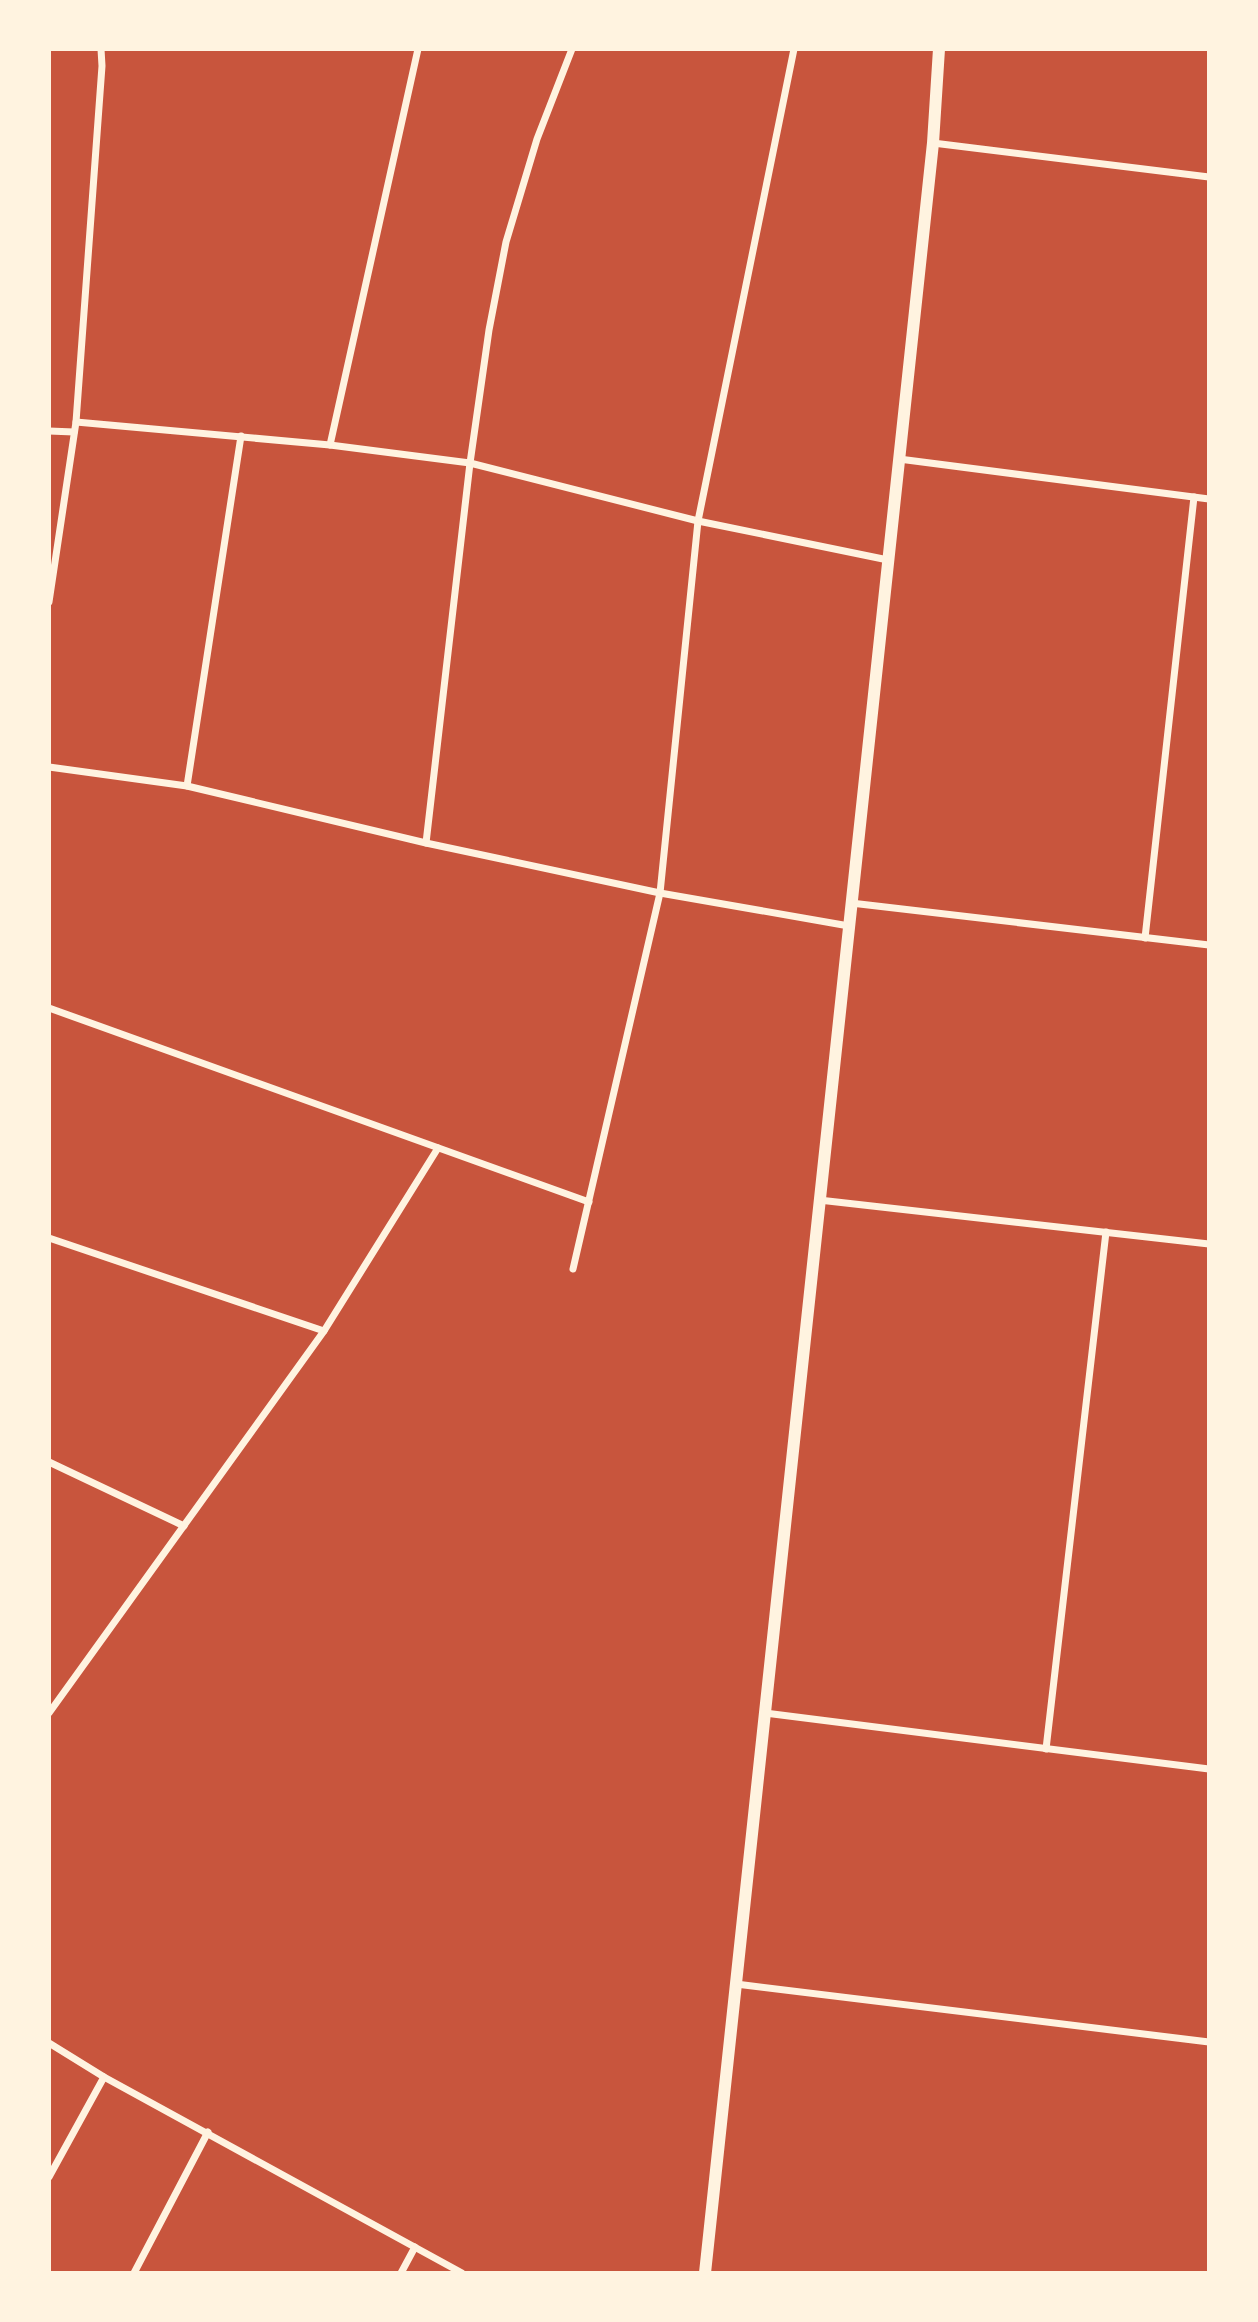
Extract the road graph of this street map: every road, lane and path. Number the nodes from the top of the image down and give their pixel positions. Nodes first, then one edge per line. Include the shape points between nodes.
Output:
1 (101, 49) edge
2 (418, 49) edge
3 (572, 49) edge
4 (794, 49) edge
5 (939, 49) edge
6 (933, 143) junction
7 (1209, 177) edge
8 (76, 422) junction
9 (49, 431) edge
10 (74, 432) junction
11 (240, 436) junction
12 (330, 445) junction
13 (899, 458) junction
14 (470, 463) junction
15 (1194, 498) junction
16 (1209, 499) edge
17 (698, 521) junction
18 (888, 560) junction
19 (49, 602) edge
20 (49, 767) edge
21 (187, 786) junction
22 (426, 843) junction
23 (660, 893) junction
24 (851, 903) junction
25 (849, 926) junction
26 (1146, 938) junction
27 (1209, 945) edge
28 (49, 1008) edge
29 (438, 1148) junction
30 (819, 1200) junction
31 (589, 1202) junction
32 (1106, 1233) junction
33 (49, 1238) edge
34 (1209, 1244) edge
35 (573, 1269) dead end
36 (324, 1331) junction
37 (49, 1462) edge
38 (184, 1526) junction
39 (49, 1713) edge
40 (765, 1713) junction
41 (1046, 1749) junction
42 (1209, 1769) edge
43 (736, 1984) junction
44 (1209, 2042) edge
45 (49, 2043) edge
46 (104, 2077) junction
47 (208, 2133) junction
48 (49, 2177) edge
49 (415, 2247) junction
50 (134, 2273) edge
51 (401, 2273) edge
52 (462, 2273) edge
53 (705, 2273) edge

1 - 8 street
2 - 12 street
3 - 14 street via 537,139 506,242
4 - 17 street
5 - 6 street
6 - 7 street
6 - 13 street
8 - 10 street
8 - 11 street
9 - 10 street
10 - 19 street
11 - 12 street
11 - 21 street
12 - 14 street
13 - 15 street
13 - 18 street
14 - 17 street
14 - 22 street
15 - 16 street
15 - 26 street
17 - 18 street
17 - 23 street
18 - 24 street
20 - 21 street
21 - 22 street
22 - 23 street
23 - 25 street
23 - 31 street
24 - 25 street
24 - 26 street
25 - 30 street
26 - 27 street
28 - 29 street
29 - 31 street
29 - 36 street
30 - 32 street
30 - 40 street
31 - 35 street
32 - 34 street
32 - 41 street
33 - 36 street
36 - 38 street
37 - 38 street
38 - 39 street
40 - 41 street
40 - 43 street
41 - 42 street
43 - 44 street
43 - 53 street
45 - 46 street
46 - 47 street
46 - 48 street
47 - 49 street
47 - 50 street
49 - 51 street
49 - 52 street

